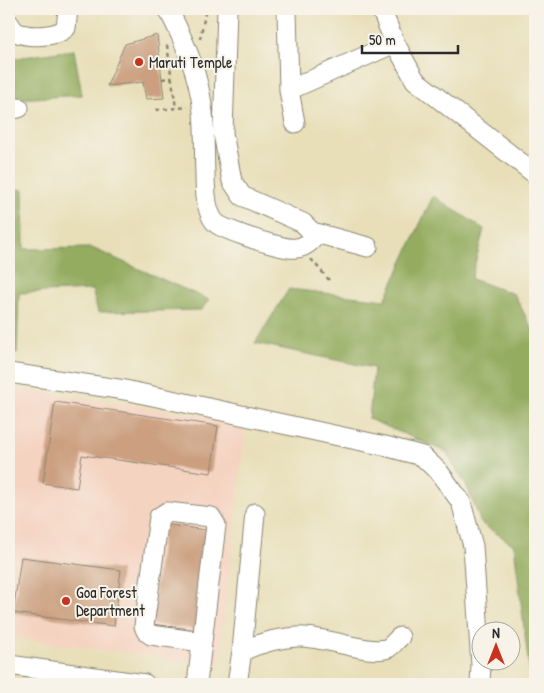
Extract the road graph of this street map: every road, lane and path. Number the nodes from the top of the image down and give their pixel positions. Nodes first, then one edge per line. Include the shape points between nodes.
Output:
1 (68, 9) edge
2 (168, 9) edge
3 (226, 9) edge
4 (287, 9) edge
5 (381, 9) edge
6 (9, 23) edge
7 (395, 43) junction
8 (169, 55) dead end
9 (172, 78) junction
10 (162, 79) dead end
11 (290, 90) junction
12 (192, 106) dead end
13 (176, 108) junction
14 (156, 110) dead end
15 (296, 123) dead end
16 (535, 174) edge
17 (310, 238) junction
18 (368, 247) dead end
19 (329, 280) dead end
20 (9, 373) edge
21 (255, 513) dead end
22 (400, 637) dead end
23 (202, 642) junction
24 (242, 651) junction
25 (19, 673) edge
26 (56, 678) edge
27 (145, 684) edge
28 (197, 684) edge
29 (237, 684) edge
30 (480, 684) edge

1 - 6 street via 66,28 60,33 27,36 14,31
2 - 17 street via 185,42 203,112 205,188 212,216 217,224 262,242 295,250
3 - 17 street via 223,133 232,181 242,196 303,224
4 - 11 street
5 - 7 street
7 - 11 street
7 - 16 street via 415,80
8 - 9 path
9 - 10 path
9 - 13 path
11 - 15 street
12 - 13 path
13 - 14 path
17 - 18 street
17 - 19 path via 312,262
20 - 30 street via 125,390 422,456 440,472 461,502 473,546
21 - 24 street
22 - 24 street via 389,648 371,650 336,641 299,637 262,642
23 - 23 street via 216,525 211,517 167,512 159,517 144,626 151,635
23 - 28 street
24 - 29 street
25 - 26 street
26 - 27 street

